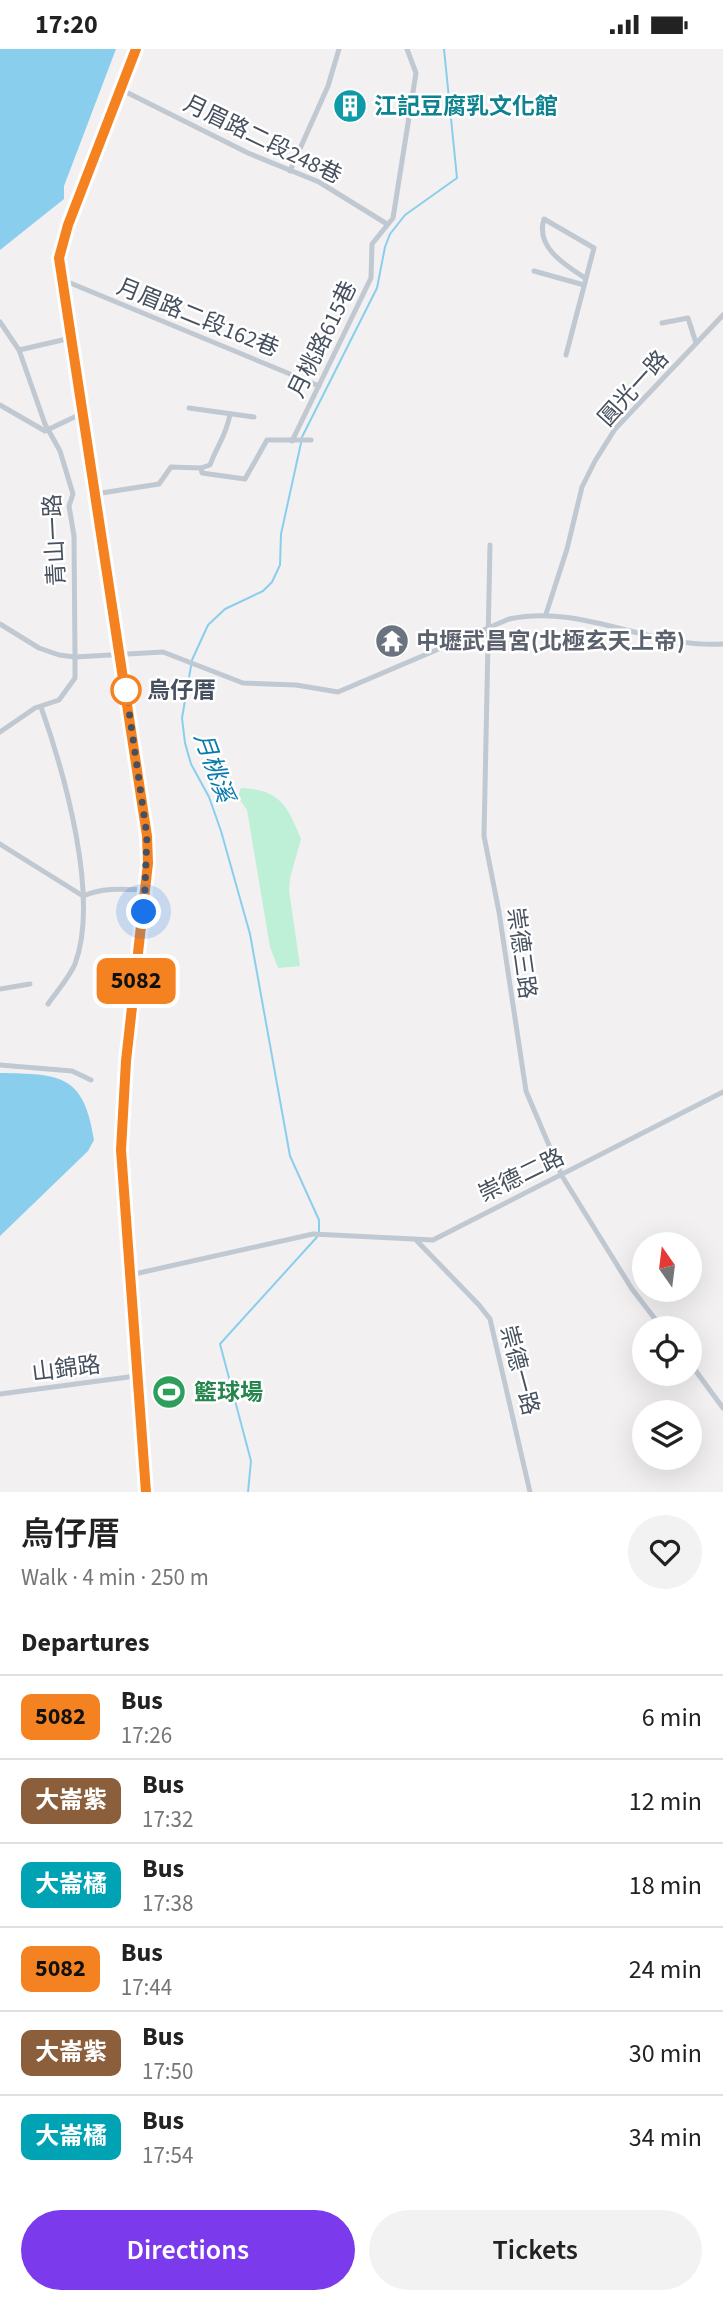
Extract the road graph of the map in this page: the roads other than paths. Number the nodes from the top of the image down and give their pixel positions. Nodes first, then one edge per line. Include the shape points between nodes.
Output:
1 (136, 49) edge
2 (339, 49) edge
3 (407, 49) edge
4 (122, 90) junction
5 (290, 171) junction
6 (387, 225) junction
7 (534, 271) dead end
8 (63, 280) junction
9 (584, 281) junction
10 (723, 315) edge
11 (0, 322) edge
12 (662, 323) dead end
13 (71, 338) junction
14 (696, 343) junction
15 (19, 350) junction
16 (566, 355) dead end
17 (319, 386) junction
18 (0, 405) edge
19 (189, 408) dead end
20 (83, 413) junction
21 (230, 414) junction
22 (254, 417) dead end
23 (50, 429) junction
24 (311, 440) dead end
25 (295, 442) junction
26 (201, 468) junction
27 (94, 495) junction
28 (490, 545) dead end
29 (545, 614) junction
30 (0, 624) edge
31 (486, 629) junction
32 (723, 644) edge
33 (121, 655) junction
34 (75, 657) junction
35 (41, 706) junction
36 (0, 732) edge
37 (0, 844) edge
38 (146, 890) junction
39 (83, 896) junction
40 (30, 984) dead end
41 (0, 989) edge
42 (48, 1004) dead end
43 (0, 1065) edge
44 (90, 1080) dead end
45 (723, 1091) edge
46 (562, 1176) junction
47 (417, 1241) junction
48 (130, 1275) junction
49 (653, 1316) edge
50 (136, 1376) junction
51 (702, 1379) edge
52 (0, 1394) edge
53 (723, 1408) edge
54 (146, 1492) edge
55 (530, 1492) edge

1 - 4 street
2 - 5 street via 328,86
3 - 6 street, 月桃路615巷 via 416,73 393,218
4 - 5 street, 月眉路二段248巷
4 - 8 street via 60,250
5 - 6 street, 月眉路二段248巷 via 319,182
6 - 17 street, 月桃路615巷 via 372,244 371,278
7 - 9 street
8 - 13 street
8 - 17 street, 月眉路二段162巷
9 - 9 street via 593,246 544,219 549,249
9 - 16 street
10 - 14 street, 圓光一路
11 - 15 street, 青山一路
12 - 14 street via 688,318
13 - 15 street
13 - 20 street
14 - 29 street, 圓光一路 via 615,429 595,461 582,487
15 - 23 street, 青山一路
17 - 25 street, 月桃路615巷
18 - 23 street via 45,431
19 - 21 street
20 - 23 street
20 - 27 street
21 - 22 street
21 - 26 street via 226,434 209,465
23 - 34 street, 青山一路 via 72,494
24 - 25 street
25 - 26 street via 267,440 246,479 202,473
26 - 27 street via 171,467 159,484
27 - 33 street
28 - 31 street, 崇德三路
29 - 31 street via 509,619
29 - 32 street
30 - 34 street via 39,648
31 - 33 street via 338,692 243,683 163,652
31 - 46 street, 崇德三路 via 484,836 526,1091
33 - 34 street
33 - 38 street via 147,836
34 - 35 street, 青山一路 via 75,678 59,699
35 - 36 street, 青山一路
35 - 39 street via 66,785
37 - 39 street
38 - 39 street via 112,889
38 - 48 street via 126,1061 121,1150
39 - 42 street via 74,966
40 - 41 street
43 - 44 street via 72,1071
45 - 46 street, 崇德二路
46 - 47 street, 崇德二路 via 438,1238
46 - 49 street, 崇德三路
47 - 48 street, 崇德二路 via 313,1234
47 - 55 street, 崇德一路 via 489,1319
48 - 50 street
50 - 52 street, 山錦路
50 - 54 street
51 - 53 street

